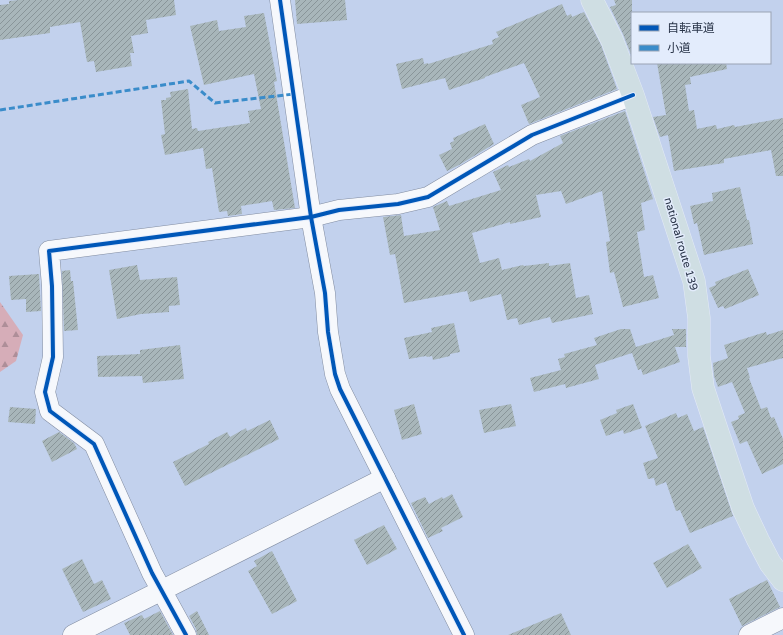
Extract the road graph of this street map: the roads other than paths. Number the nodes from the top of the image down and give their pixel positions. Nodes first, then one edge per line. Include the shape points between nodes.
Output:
1 (280, 0) edge
2 (592, 0) edge
3 (633, 95) junction
4 (311, 217) junction
5 (385, 478) junction
6 (779, 566) edge
7 (162, 590) junction
8 (783, 618) edge
9 (73, 635) edge
10 (186, 635) edge
11 (464, 635) edge
12 (749, 635) edge

1 - 4 street
2 - 3 highway, national route 139 via 612,40
3 - 4 street via 532,135 428,197 398,204 339,210
3 - 6 highway, national route 139 via 694,281 703,388 743,508 758,540
4 - 5 street via 325,293 335,374
4 - 7 street via 49,251 53,357 45,392 50,411 94,444
5 - 7 street
5 - 11 street
7 - 9 street
7 - 10 street
8 - 12 street

